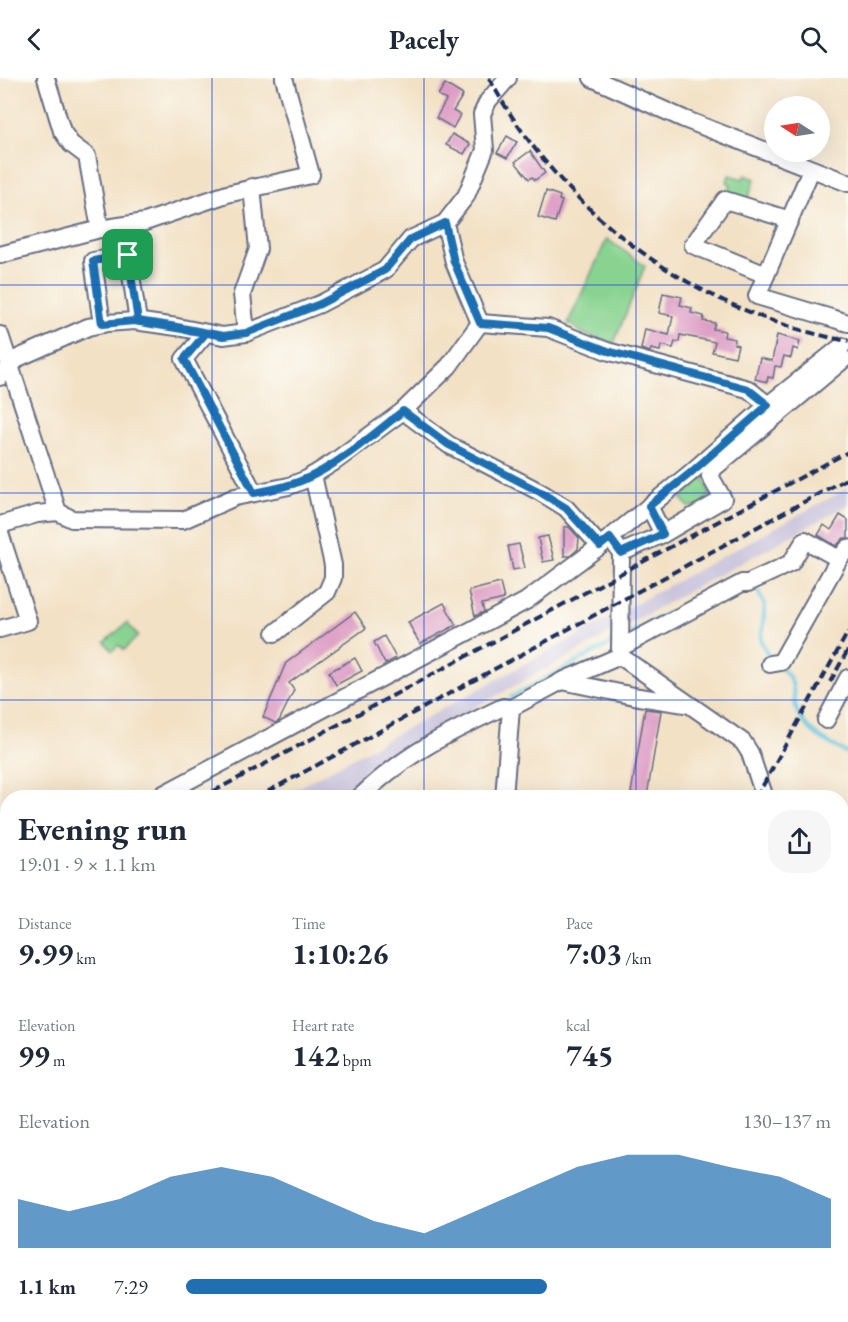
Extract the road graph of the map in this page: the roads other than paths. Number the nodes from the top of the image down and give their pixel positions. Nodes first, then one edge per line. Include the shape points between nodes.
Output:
1 (46, 78) edge
2 (284, 78) edge
3 (508, 78) edge
4 (592, 78) edge
5 (611, 83) edge
6 (811, 170) junction
7 (848, 183) edge
8 (252, 187) junction
9 (790, 220) junction
10 (445, 223) junction
11 (100, 229) junction
12 (0, 255) edge
13 (766, 275) junction
14 (138, 321) junction
15 (848, 322) edge
16 (480, 323) junction
17 (102, 324) junction
18 (206, 333) junction
19 (246, 333) junction
20 (0, 335) edge
21 (845, 351) edge
22 (5, 373) edge
23 (768, 405) junction
24 (403, 411) junction
25 (313, 475) junction
26 (254, 493) junction
27 (649, 506) junction
28 (58, 512) junction
29 (0, 525) edge
30 (0, 533) edge
31 (663, 534) junction
32 (605, 542) junction
33 (621, 553) junction
34 (844, 554) edge
35 (0, 628) edge
36 (274, 633) dead end
37 (620, 652) junction
38 (775, 663) dead end
39 (848, 678) edge
40 (562, 681) junction
41 (691, 705) junction
42 (511, 708) junction
43 (826, 720) dead end
44 (171, 790) edge
45 (368, 790) edge
46 (505, 790) edge
47 (762, 790) edge
48 (773, 1322) edge
49 (778, 1322) edge

1 - 11 street via 62,131 70,144 87,156
2 - 8 street via 311,175
3 - 10 street via 482,114 482,159 466,196
4 - 5 street
5 - 6 street
6 - 7 street
6 - 9 street
8 - 11 street via 145,222
8 - 19 street via 258,249 242,294
9 - 13 street
9 - 13 street via 725,200 693,245
10 - 16 street via 454,262
10 - 19 street via 411,239 385,270 320,304
11 - 12 street
13 - 15 street via 757,296
14 - 17 street
14 - 17 street via 128,255 93,261
14 - 18 street
16 - 23 street via 548,328 608,351 748,389
16 - 24 street via 449,366
17 - 22 street via 18,358
18 - 19 street
18 - 26 street via 184,359
20 - 22 street
21 - 23 street
21 - 31 street via 714,468 710,476 723,500
22 - 28 street
23 - 27 street
24 - 25 street
24 - 32 street via 449,445 566,508
25 - 26 street via 289,486
25 - 36 street via 333,578 327,592
26 - 28 street via 235,497 183,520 72,519
27 - 31 street
27 - 32 street
28 - 29 street
30 - 35 street via 28,621
31 - 33 street
32 - 33 street
32 - 44 street via 526,601
33 - 37 street
34 - 37 street via 805,540 791,563 742,583
34 - 38 street
37 - 40 street
37 - 41 street
39 - 43 street
40 - 41 street
40 - 42 street
41 - 47 street via 743,742
42 - 45 street via 503,707 449,732 395,765
42 - 46 street
48 - 49 street

